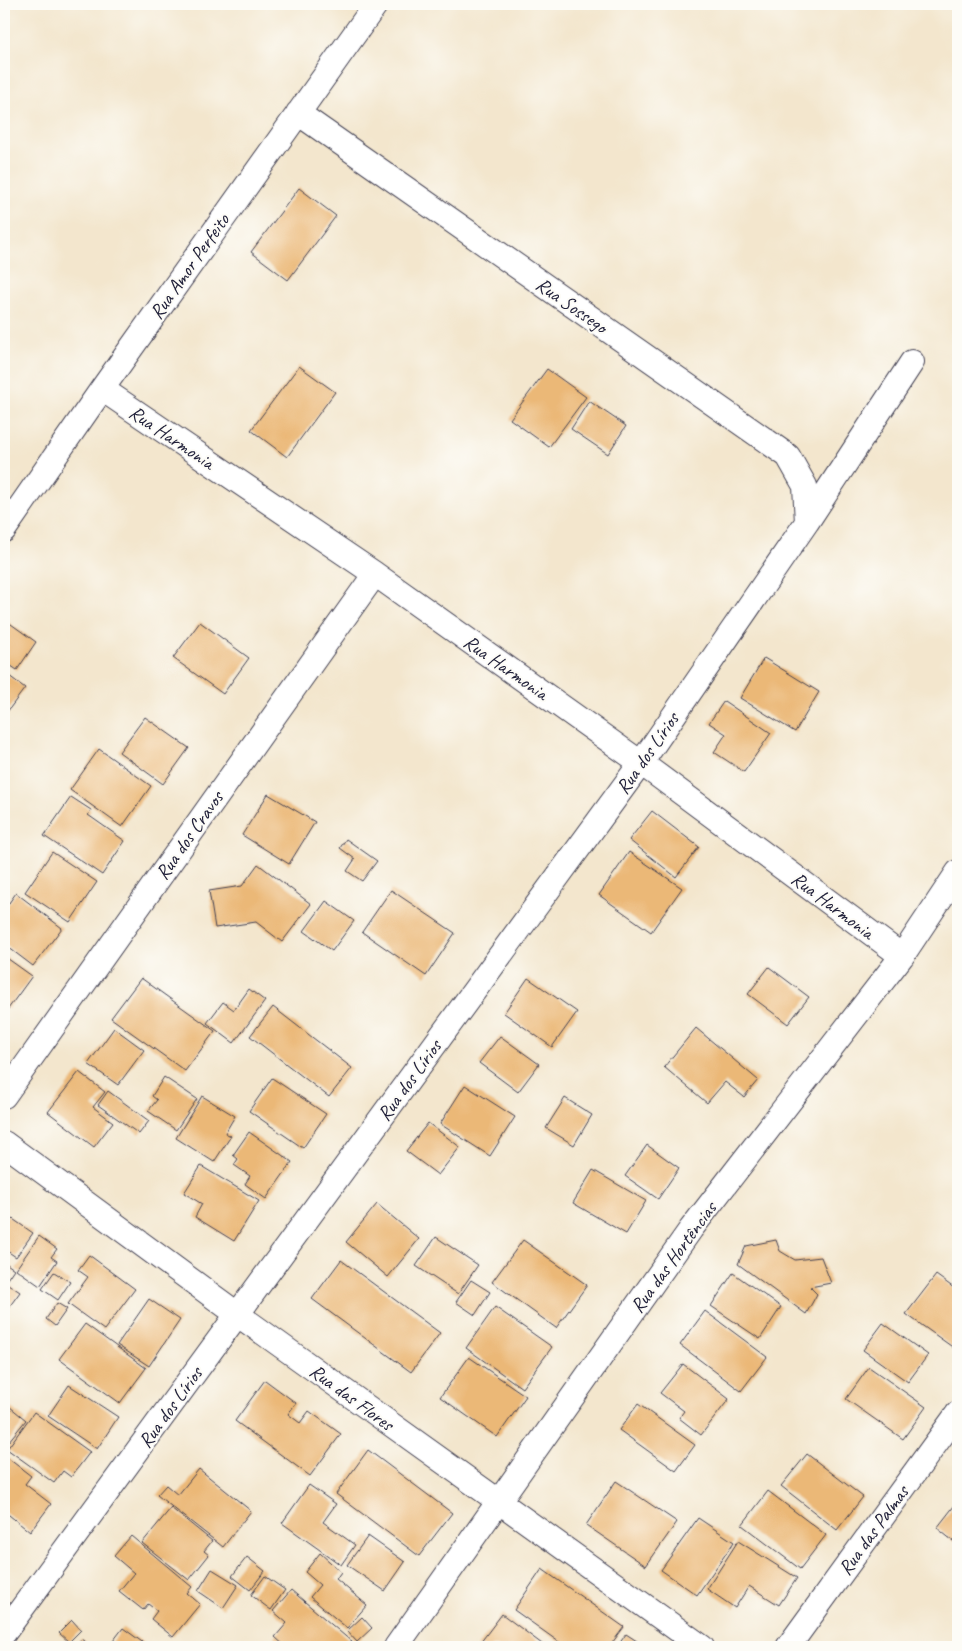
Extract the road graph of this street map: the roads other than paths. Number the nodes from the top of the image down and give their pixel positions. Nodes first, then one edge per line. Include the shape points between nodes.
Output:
1 (376, 4) edge
2 (298, 113) junction
3 (912, 362) dead end
4 (102, 389) junction
5 (807, 522) junction
6 (4, 530) edge
7 (375, 574) junction
8 (641, 763) junction
9 (958, 872) edge
10 (902, 956) junction
11 (4, 1096) edge
12 (4, 1143) edge
13 (237, 1314) junction
14 (958, 1413) edge
15 (499, 1503) junction
16 (4, 1633) edge
17 (396, 1647) edge
18 (702, 1647) edge
19 (788, 1647) edge

1 - 2 street, Rua Amor Perfeito
2 - 4 street, Rua Amor Perfeito
2 - 5 street, Rua Sossego via 788,456 804,486
3 - 5 street, Rua dos Lírios
4 - 6 street, Rua Amor Perfeito
4 - 7 street, Rua Harmonia
5 - 8 street, Rua dos Lírios
7 - 8 street, Rua Harmonia
7 - 11 street, Rua dos Cravos
8 - 10 street, Rua Harmonia
8 - 13 street, Rua dos Lírios
9 - 10 street, Rua das Hortências
10 - 15 street, Rua das Hortências via 691,1229
12 - 13 street, Rua das Flores
13 - 15 street, Rua das Flores
13 - 16 street, Rua dos Lírios
14 - 19 street, Rua das Palmas
15 - 17 street, Rua das Hortências
15 - 18 street, Rua das Flores

